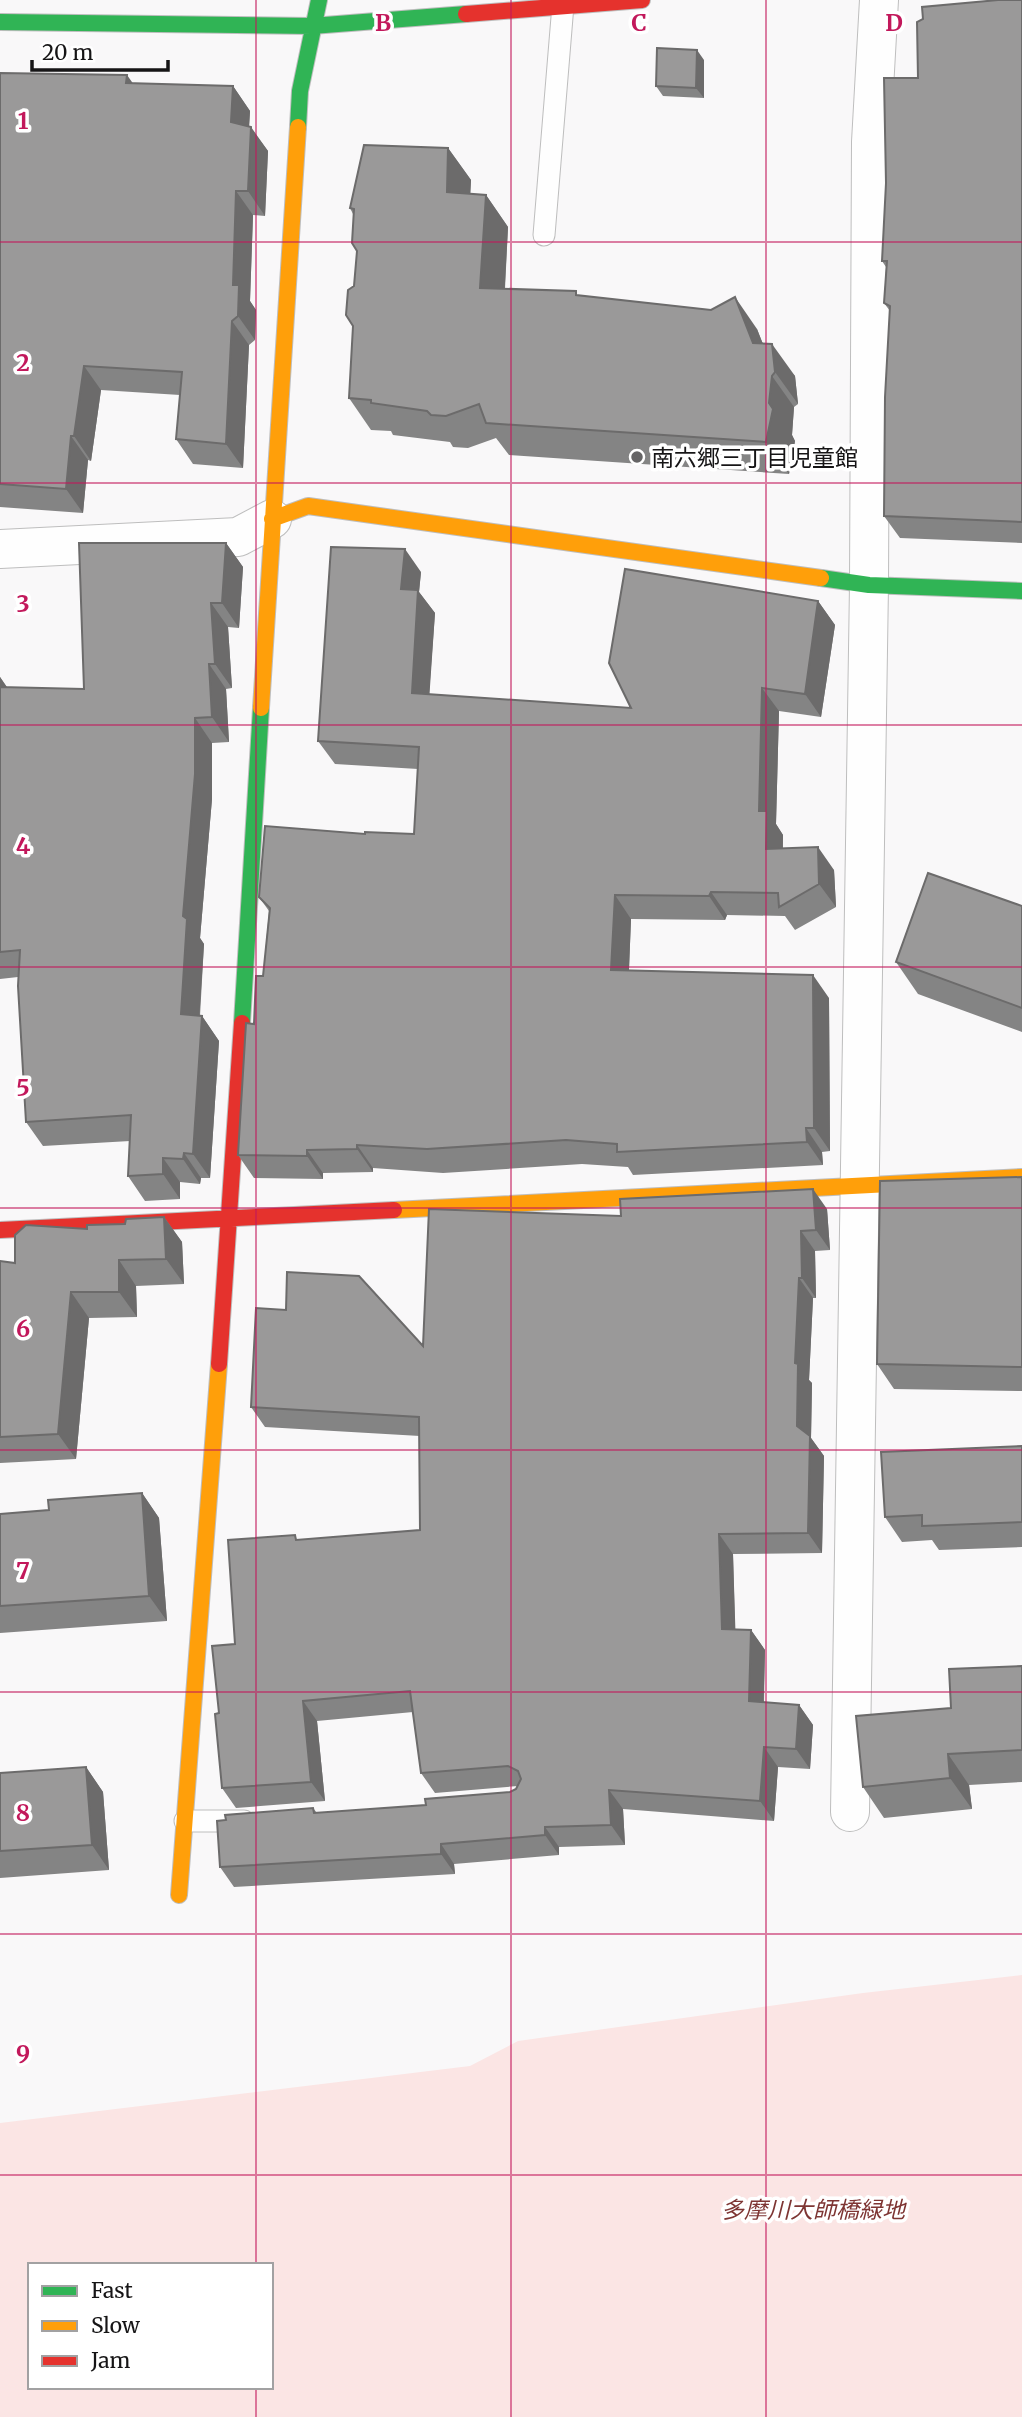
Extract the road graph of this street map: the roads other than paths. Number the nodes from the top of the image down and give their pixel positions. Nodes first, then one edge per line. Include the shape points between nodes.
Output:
1 (319, 0) edge
2 (642, 0) edge
3 (879, 0) edge
4 (563, 5) junction
5 (0, 22) edge
6 (312, 26) junction
7 (544, 235) dead end
8 (272, 519) junction
9 (0, 549) edge
10 (869, 585) junction
11 (1022, 591) edge
12 (1022, 1178) edge
13 (858, 1187) junction
14 (230, 1219) junction
15 (0, 1230) edge
16 (850, 1812) dead end
17 (260, 1820) edge
18 (185, 1821) junction
19 (179, 1895) dead end

1 - 6 street
2 - 4 street
3 - 10 street via 870,142
4 - 6 street
4 - 7 lane
5 - 6 street
6 - 8 street via 300,91
8 - 9 street via 238,537
8 - 10 street via 308,506
8 - 14 street
10 - 11 street
10 - 13 street
12 - 13 street
13 - 14 street
13 - 16 street
14 - 15 street
14 - 18 street
17 - 18 lane
18 - 19 street

